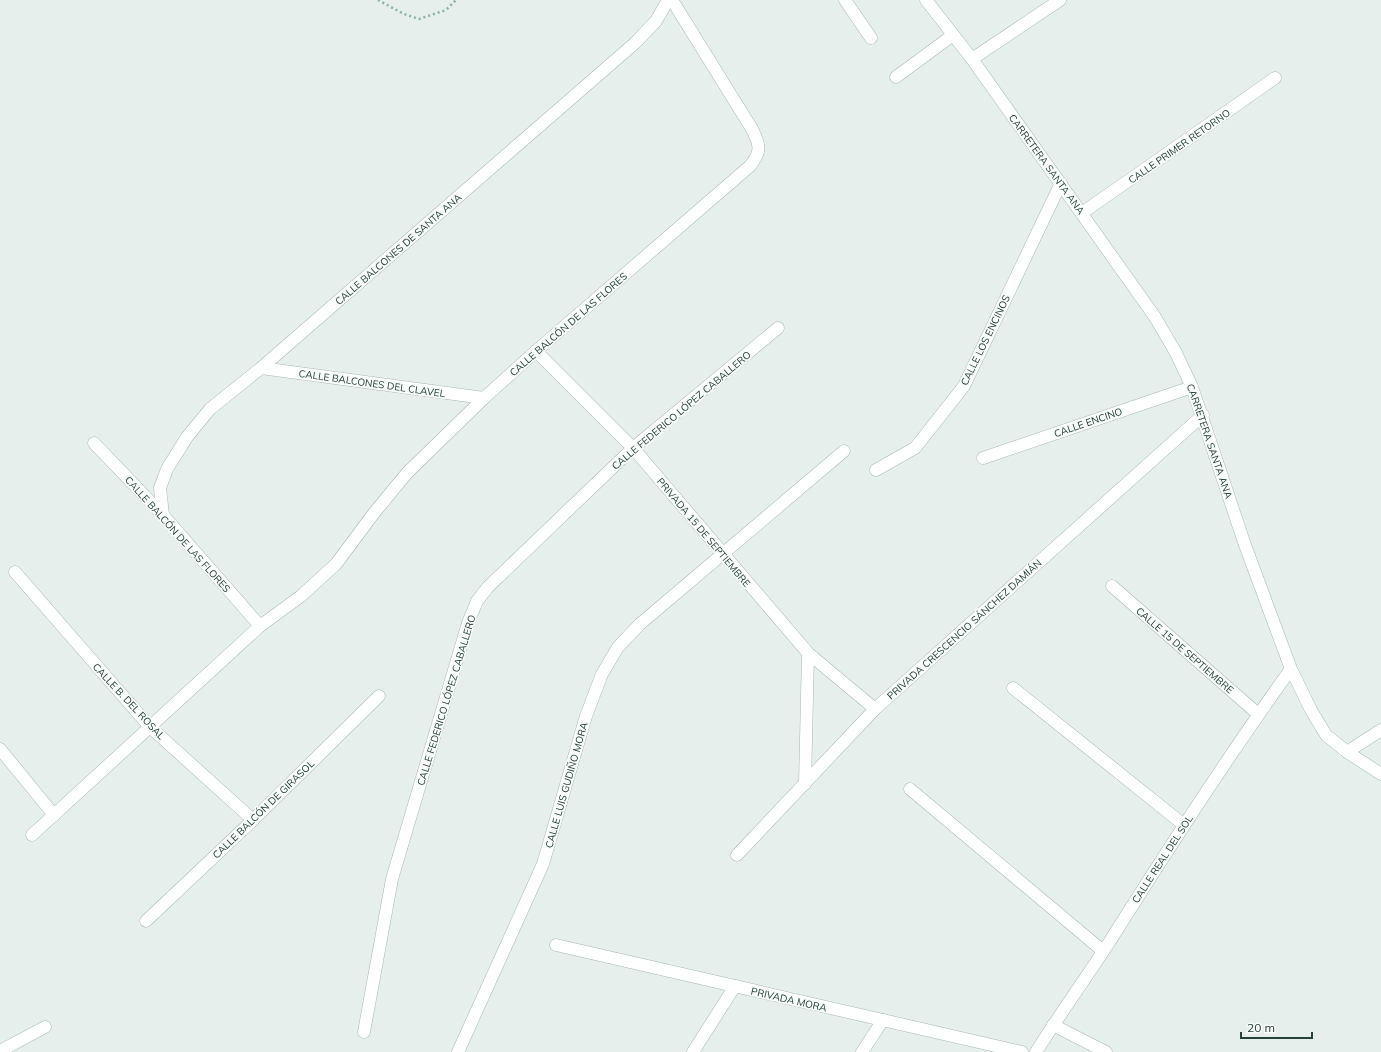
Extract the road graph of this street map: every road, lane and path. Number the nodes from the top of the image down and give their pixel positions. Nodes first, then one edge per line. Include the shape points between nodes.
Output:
1 (378, 0) edge
2 (456, 0) edge
3 (668, 0) edge
4 (672, 0) edge
5 (845, 0) edge
6 (926, 0) edge
7 (1060, 0) edge
8 (953, 35) junction
9 (871, 38) dead end
10 (972, 59) junction
11 (896, 77) dead end
12 (1275, 78) dead end
13 (1061, 183) junction
14 (1082, 213) junction
15 (778, 328) dead end
16 (536, 351) junction
17 (261, 368) junction
18 (1192, 386) junction
19 (484, 398) junction
20 (1203, 415) junction
21 (94, 443) dead end
22 (633, 448) junction
23 (844, 451) dead end
24 (983, 458) dead end
25 (876, 470) dead end
26 (163, 515) junction
27 (723, 554) junction
28 (15, 572) dead end
29 (1112, 586) dead end
30 (260, 626) junction
31 (808, 653) junction
32 (1291, 669) junction
33 (1013, 688) dead end
34 (379, 696) dead end
35 (875, 708) junction
36 (1258, 714) junction
37 (150, 727) junction
38 (1381, 730) edge
39 (0, 749) edge
40 (1347, 752) junction
41 (1381, 774) edge
42 (805, 784) junction
43 (910, 789) dead end
44 (54, 815) junction
45 (253, 820) junction
46 (1184, 825) junction
47 (32, 835) dead end
48 (737, 855) dead end
49 (146, 920) dead end
50 (556, 945) dead end
51 (1103, 951) junction
52 (735, 986) junction
53 (883, 1020) junction
54 (1053, 1025) junction
55 (46, 1027) dead end
56 (364, 1032) dead end
57 (0, 1051) edge
58 (458, 1052) edge
59 (693, 1052) edge
60 (862, 1052) edge
61 (1022, 1052) edge
62 (1036, 1052) edge
63 (1106, 1052) edge

1 - 2 path via 419,19 446,10
3 - 17 street, CALLE BALCONES DE SANTA ANA via 656,21 635,43
4 - 16 street, CALLE BALCÓN DE LAS FLORES via 752,129 758,142 759,151 756,159
5 - 9 street
6 - 8 street, CARRETERA SANTA ANA
7 - 10 street
8 - 10 street, CARRETERA SANTA ANA
8 - 11 street
10 - 13 street, CARRETERA SANTA ANA
12 - 14 street, CALLE PRIMER RETORNO
13 - 14 street, CARRETERA SANTA ANA
13 - 25 street, CALLE LOS ENCINOS via 964,386 915,448
14 - 18 street, CARRETERA SANTA ANA via 1155,317
15 - 22 street, CALLE FEDERICO LÓPEZ CABALLERO
16 - 19 street, CALLE BALCÓN DE LAS FLORES
16 - 22 street, PRIVADA 15 DE SEPTIEMBRE
17 - 19 street, CALLE BALCONES DEL CLAVEL
17 - 26 street, CALLE BALCONES DE SANTA ANA via 210,409 187,437 167,469 160,488
18 - 20 street, CARRETERA SANTA ANA
18 - 24 street, CALLE ENCINO
19 - 30 street, CALLE BALCÓN DE LAS FLORES via 407,473 336,564 302,596
20 - 32 street, CARRETERA SANTA ANA via 1244,545
20 - 35 street, PRIVADA CRESCENCIO SÁNCHEZ DAMIÁN
21 - 26 street, CALLE BALCÓN DE LAS FLORES
22 - 27 street, PRIVADA 15 DE SEPTIEMBRE
22 - 56 street, CALLE FEDERICO LÓPEZ CABALLERO via 488,587 477,601 468,623 392,879
23 - 27 street, CALLE LUIS GUDIÑO MORA
26 - 30 street, CALLE BALCÓN DE LAS FLORES
27 - 31 street, PRIVADA 15 DE SEPTIEMBRE
27 - 58 street, CALLE LUIS GUDIÑO MORA via 640,624 618,647 602,674 586,716 543,864
28 - 37 street, CALLE B. DEL ROSAL
29 - 36 street, CALLE 15 DE SEPTIEMBRE
30 - 37 street, CALLE BALCÓN DE LAS FLORES
31 - 35 street, PRIVADA 15 DE SEPTIEMBRE
31 - 42 street
32 - 36 street, CALLE REAL DEL SOL
32 - 40 street, CARRETERA SANTA ANA via 1310,710 1326,735
33 - 46 street
34 - 45 street, CALLE BALCÓN DE GIRASOL
35 - 42 street, PRIVADA CRESCENCIO SÁNCHEZ DAMIÁN
36 - 46 street, CALLE REAL DEL SOL
37 - 44 street, CALLE BALCÓN DE LAS FLORES
37 - 45 street, CALLE B. DEL ROSAL
38 - 40 street
39 - 44 street
40 - 41 street, CARRETERA SANTA ANA
42 - 48 street, PRIVADA CRESCENCIO SÁNCHEZ DAMIÁN
43 - 51 street
44 - 47 street, CALLE BALCÓN DE LAS FLORES
45 - 49 street, CALLE BALCÓN DE GIRASOL
46 - 51 street, CALLE REAL DEL SOL
50 - 52 street, PRIVADA MORA
51 - 54 street, CALLE REAL DEL SOL
52 - 53 street, PRIVADA MORA
52 - 59 street
53 - 60 street
53 - 61 street, PRIVADA MORA
54 - 62 street, CALLE REAL DEL SOL
54 - 63 street
55 - 57 street

